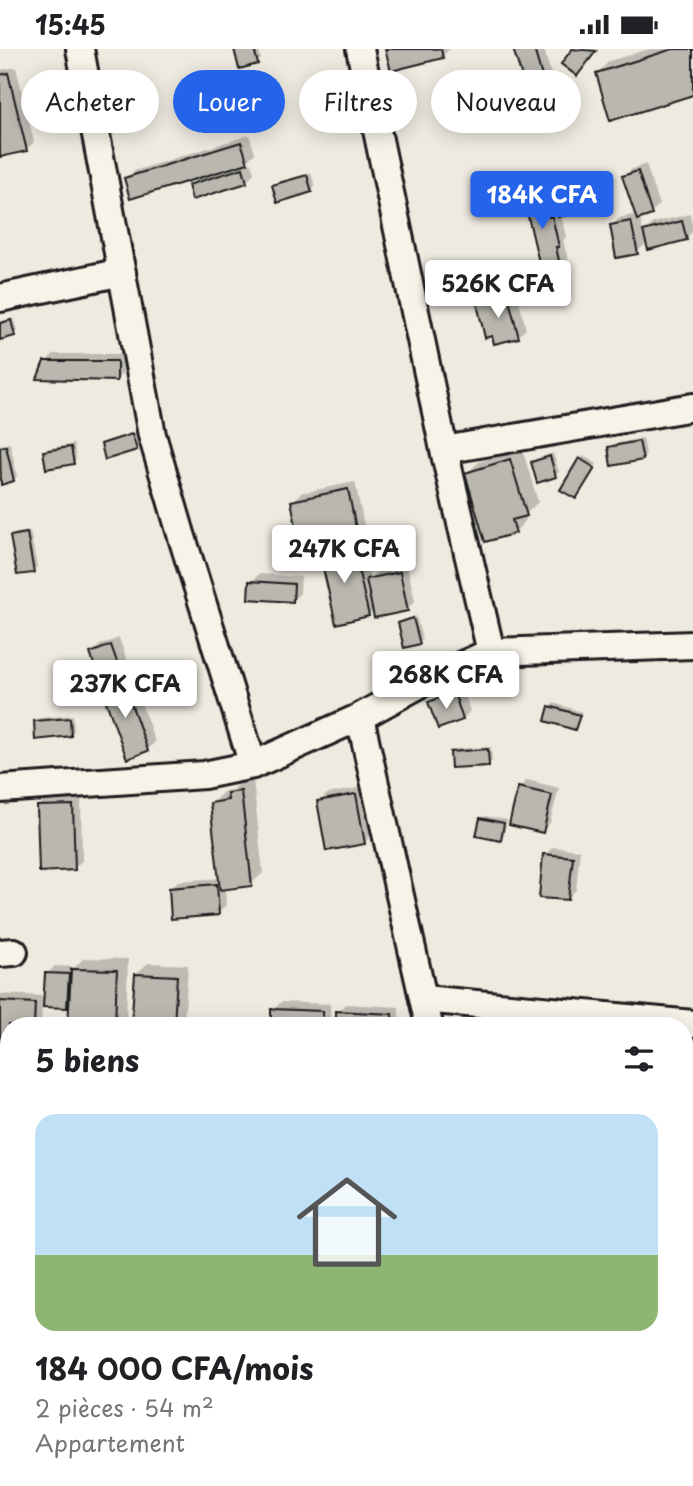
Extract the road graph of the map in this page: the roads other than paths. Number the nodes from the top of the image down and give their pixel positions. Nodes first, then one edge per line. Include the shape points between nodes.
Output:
1 (80, 49) edge
2 (360, 49) edge
3 (122, 272) junction
4 (0, 298) edge
5 (693, 407) edge
6 (444, 450) junction
7 (693, 645) edge
8 (491, 652) junction
9 (360, 717) junction
10 (253, 765) junction
11 (0, 789) edge
12 (423, 999) junction
13 (427, 1017) edge
14 (617, 1017) edge

1 - 3 street
2 - 6 street
3 - 4 street
3 - 10 street via 152,435
5 - 6 street
6 - 8 street
7 - 8 street
8 - 9 street
9 - 10 street
9 - 12 street
10 - 11 street via 204,775
12 - 13 street
12 - 14 street

